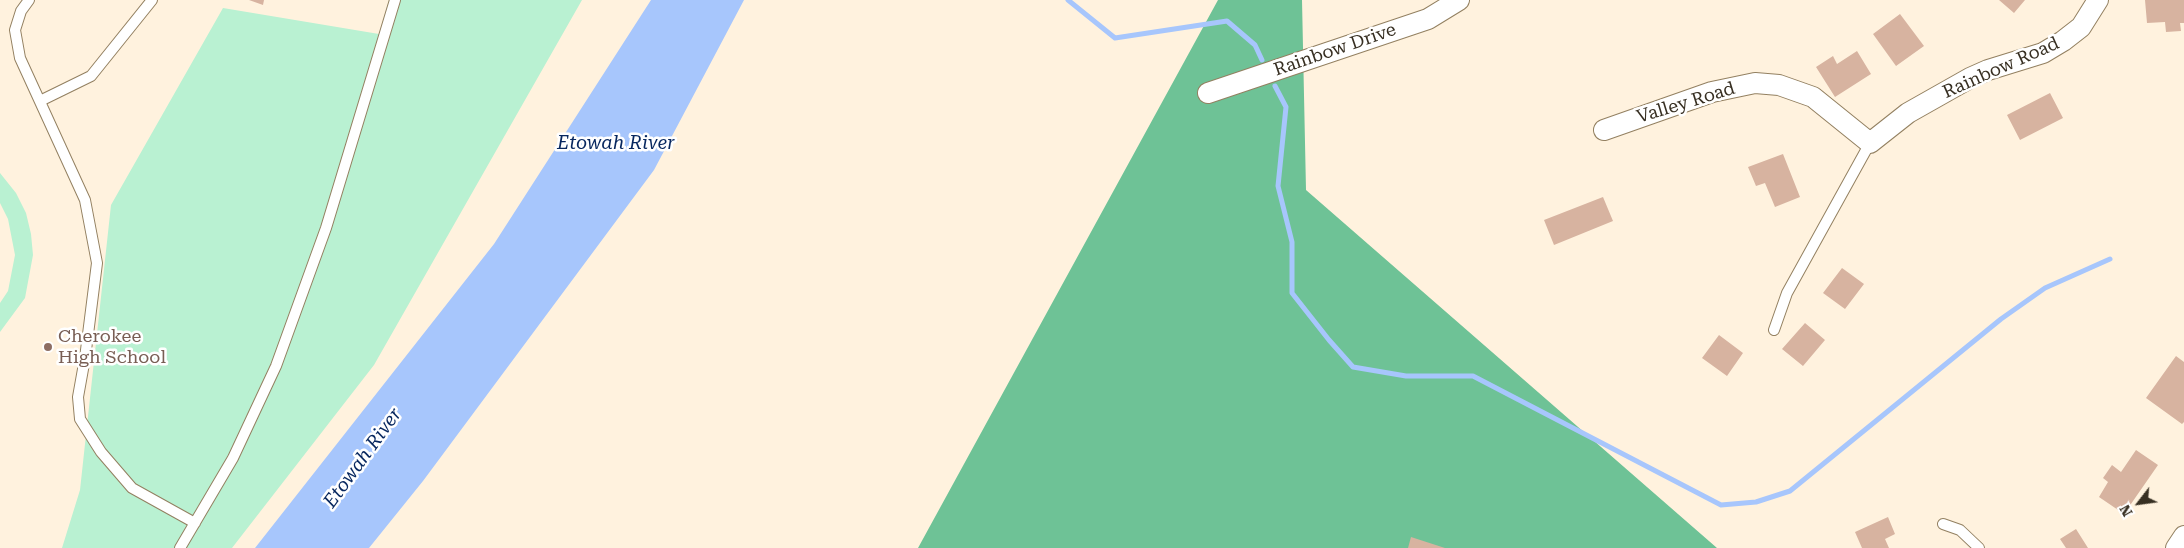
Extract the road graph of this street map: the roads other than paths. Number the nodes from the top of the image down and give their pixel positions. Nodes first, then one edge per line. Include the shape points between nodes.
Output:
1 (29, 0) edge
2 (152, 0) edge
3 (395, 0) edge
4 (1459, 0) edge
5 (2098, 0) edge
6 (1208, 93) dead end
7 (40, 102) junction
8 (1604, 130) dead end
9 (1870, 143) junction
10 (1774, 330) dead end
11 (195, 524) junction
12 (1943, 524) dead end
13 (2184, 536) edge
14 (180, 548) edge
15 (1979, 548) edge
16 (2176, 548) edge

1 - 7 lane via 21,11 15,30 20,58
2 - 7 lane via 91,76
3 - 11 lane via 326,228 276,366 233,458
4 - 6 street, Rainbow Drive via 1428,19
5 - 9 street, Rainbow Road via 2081,27 2063,41 2043,53 1970,78 1908,113
7 - 11 lane via 85,200 97,263 78,397 80,419 101,452 132,488
8 - 9 street, Valley Road via 1712,92 1755,83 1779,85 1813,97
9 - 10 lane via 1787,293
11 - 14 lane
12 - 15 lane via 1960,530
13 - 16 street

